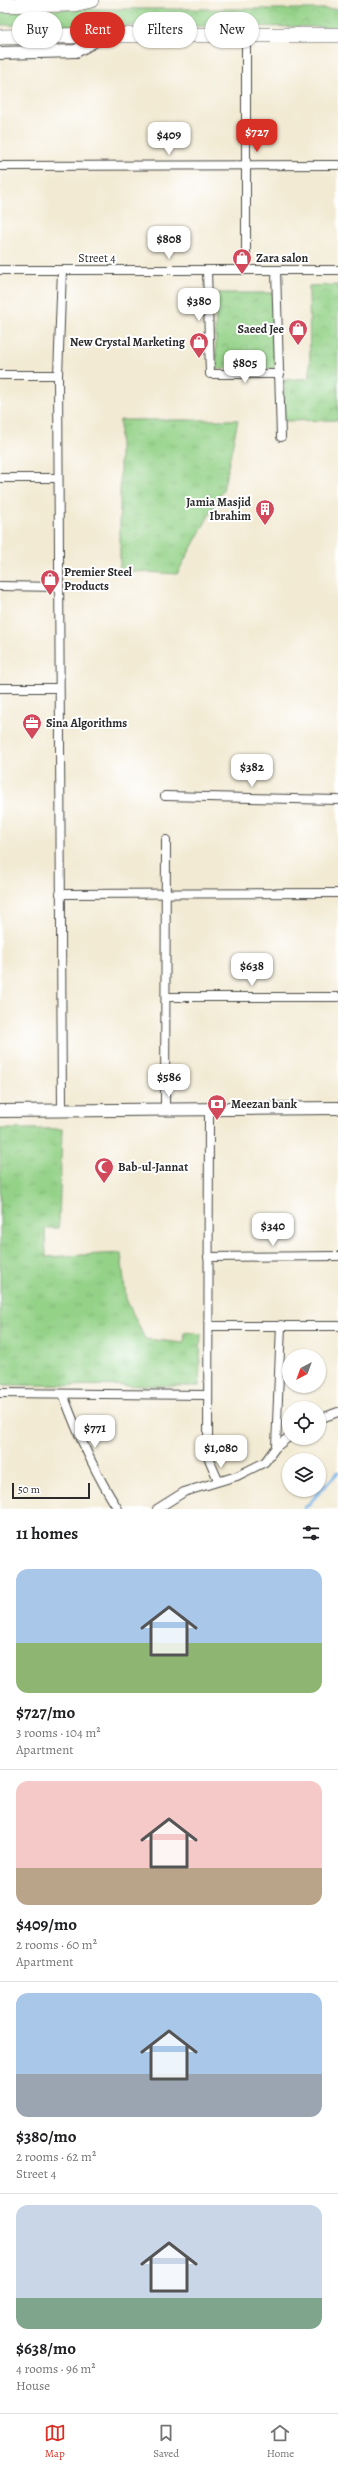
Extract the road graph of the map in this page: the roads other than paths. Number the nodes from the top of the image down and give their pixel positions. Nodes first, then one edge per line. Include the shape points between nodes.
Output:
1 (91, 0) edge
2 (0, 5) edge
3 (125, 35) edge
4 (205, 35) edge
5 (259, 35) edge
6 (338, 35) edge
7 (0, 37) edge
8 (70, 37) edge
9 (81, 48) edge
10 (246, 48) edge
11 (0, 53) edge
12 (338, 165) edge
13 (0, 166) edge
14 (247, 166) junction
15 (0, 270) edge
16 (62, 270) junction
17 (207, 270) junction
18 (246, 270) junction
19 (276, 270) junction
20 (338, 270) edge
21 (280, 374) junction
22 (0, 375) edge
23 (58, 375) junction
24 (282, 437) dead end
25 (0, 478) edge
26 (58, 478) junction
27 (0, 586) edge
28 (59, 587) junction
29 (0, 688) edge
30 (59, 688) junction
31 (165, 796) dead end
32 (338, 800) edge
33 (166, 840) dead end
34 (60, 894) junction
35 (166, 894) junction
36 (338, 894) edge
37 (166, 997) junction
38 (338, 997) edge
39 (338, 1108) edge
40 (209, 1109) junction
41 (62, 1110) junction
42 (166, 1110) junction
43 (0, 1111) edge
44 (338, 1256) edge
45 (208, 1257) junction
46 (281, 1325) junction
47 (209, 1326) junction
48 (338, 1326) edge
49 (0, 1392) edge
50 (63, 1394) junction
51 (208, 1395) junction
52 (338, 1412) edge
53 (326, 1416) edge
54 (282, 1442) edge
55 (276, 1447) junction
56 (218, 1480) junction
57 (118, 1509) edge
58 (157, 1509) edge

1 - 2 highway via 74,4
3 - 4 highway
5 - 6 highway
7 - 8 highway
9 - 11 street via 76,51
10 - 14 street
12 - 14 street
13 - 14 street
14 - 18 street
15 - 16 street, Street 4
16 - 17 street, Street 4
16 - 23 street
17 - 18 street, Street 4
17 - 21 street via 210,374
18 - 19 street, Street 4
19 - 20 street, Street 4
19 - 21 street
21 - 24 street
22 - 23 street
23 - 26 street
25 - 26 street
26 - 28 street
27 - 28 street
28 - 30 street
29 - 30 street
30 - 34 street
31 - 32 street
33 - 35 street
34 - 35 street
34 - 41 street
35 - 36 street
35 - 37 street
37 - 38 street
37 - 42 street
39 - 40 street
40 - 42 street
40 - 45 street
41 - 42 street
41 - 43 street
44 - 45 street
45 - 47 street
46 - 47 street
46 - 48 street
46 - 55 street
47 - 51 street
49 - 50 street
50 - 51 street
50 - 57 street via 79,1439
51 - 56 street via 208,1457
52 - 53 street
54 - 55 street
55 - 56 street via 265,1462 237,1476
56 - 58 street via 184,1492

